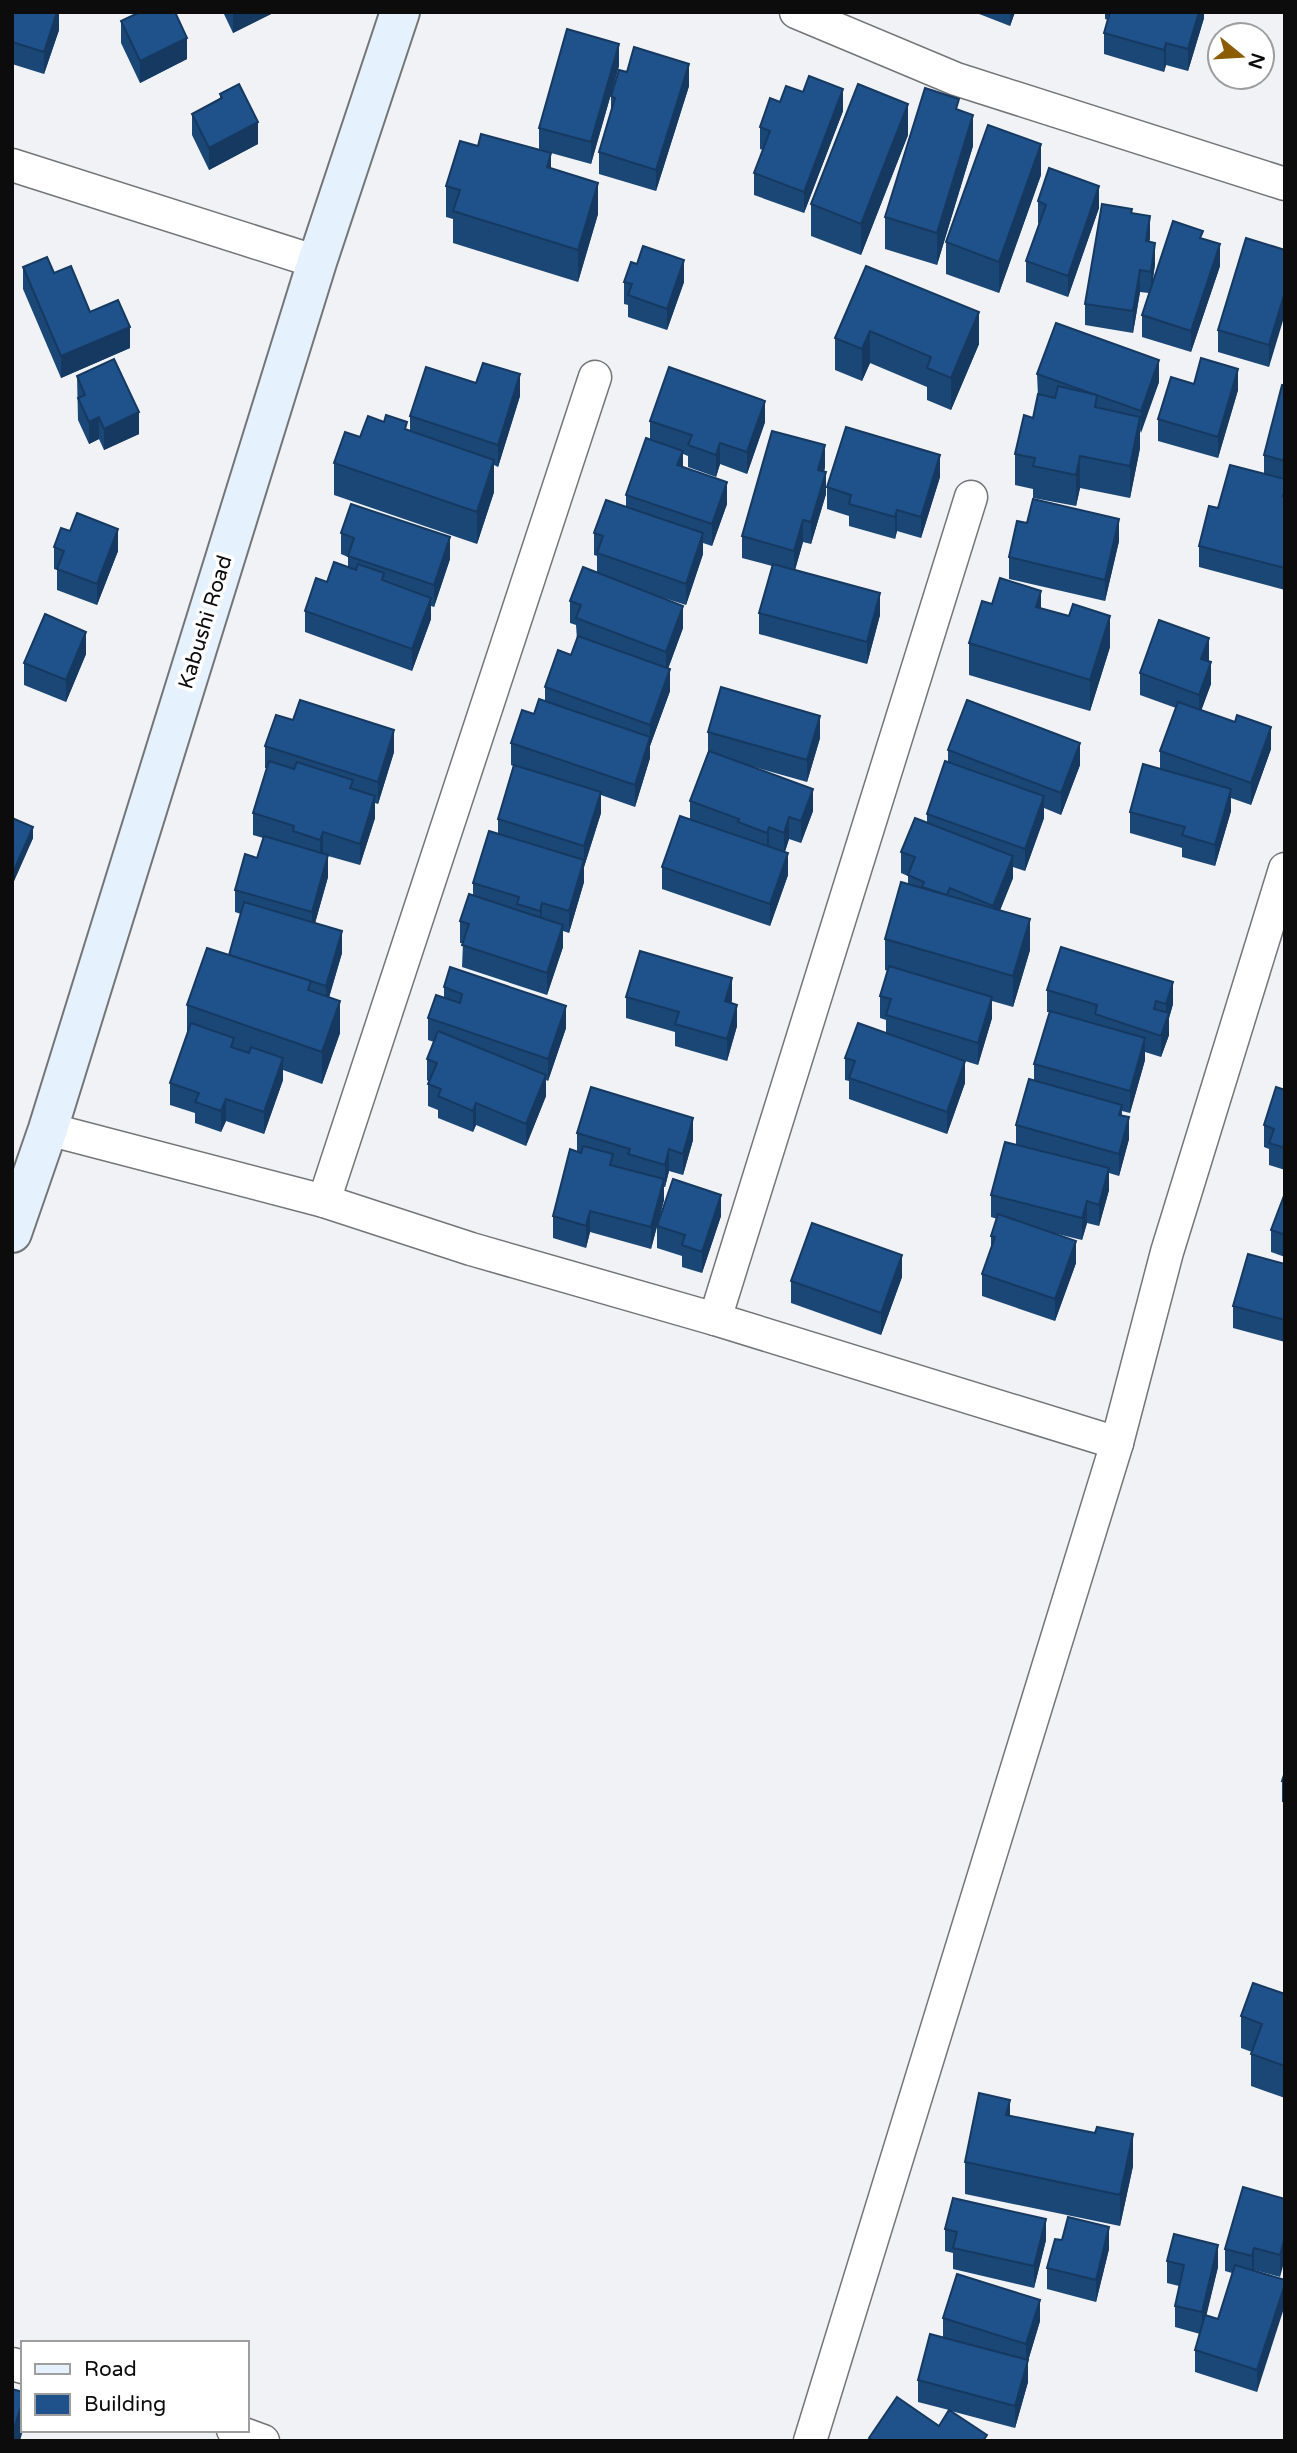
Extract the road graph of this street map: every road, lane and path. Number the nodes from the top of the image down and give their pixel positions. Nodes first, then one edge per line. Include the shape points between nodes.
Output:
1 (400, 12) edge
2 (796, 12) edge
3 (12, 165) edge
4 (1285, 184) edge
5 (317, 262) junction
6 (595, 377) dead end
7 (971, 497) dead end
8 (1285, 869) edge
9 (48, 1129) junction
10 (324, 1201) junction
11 (12, 1233) edge
12 (715, 1319) junction
13 (1117, 1443) junction
14 (238, 2432) edge
15 (263, 2441) edge
16 (810, 2441) edge

1 - 5 main road, Kabushi Road
2 - 4 street via 956,79
3 - 5 street
5 - 9 main road, Kabushi Road
6 - 10 street
7 - 12 street
8 - 13 street via 1167,1252
9 - 10 street
9 - 11 main road, Kabushi Road
10 - 12 street
12 - 13 street
13 - 16 street
14 - 15 street

